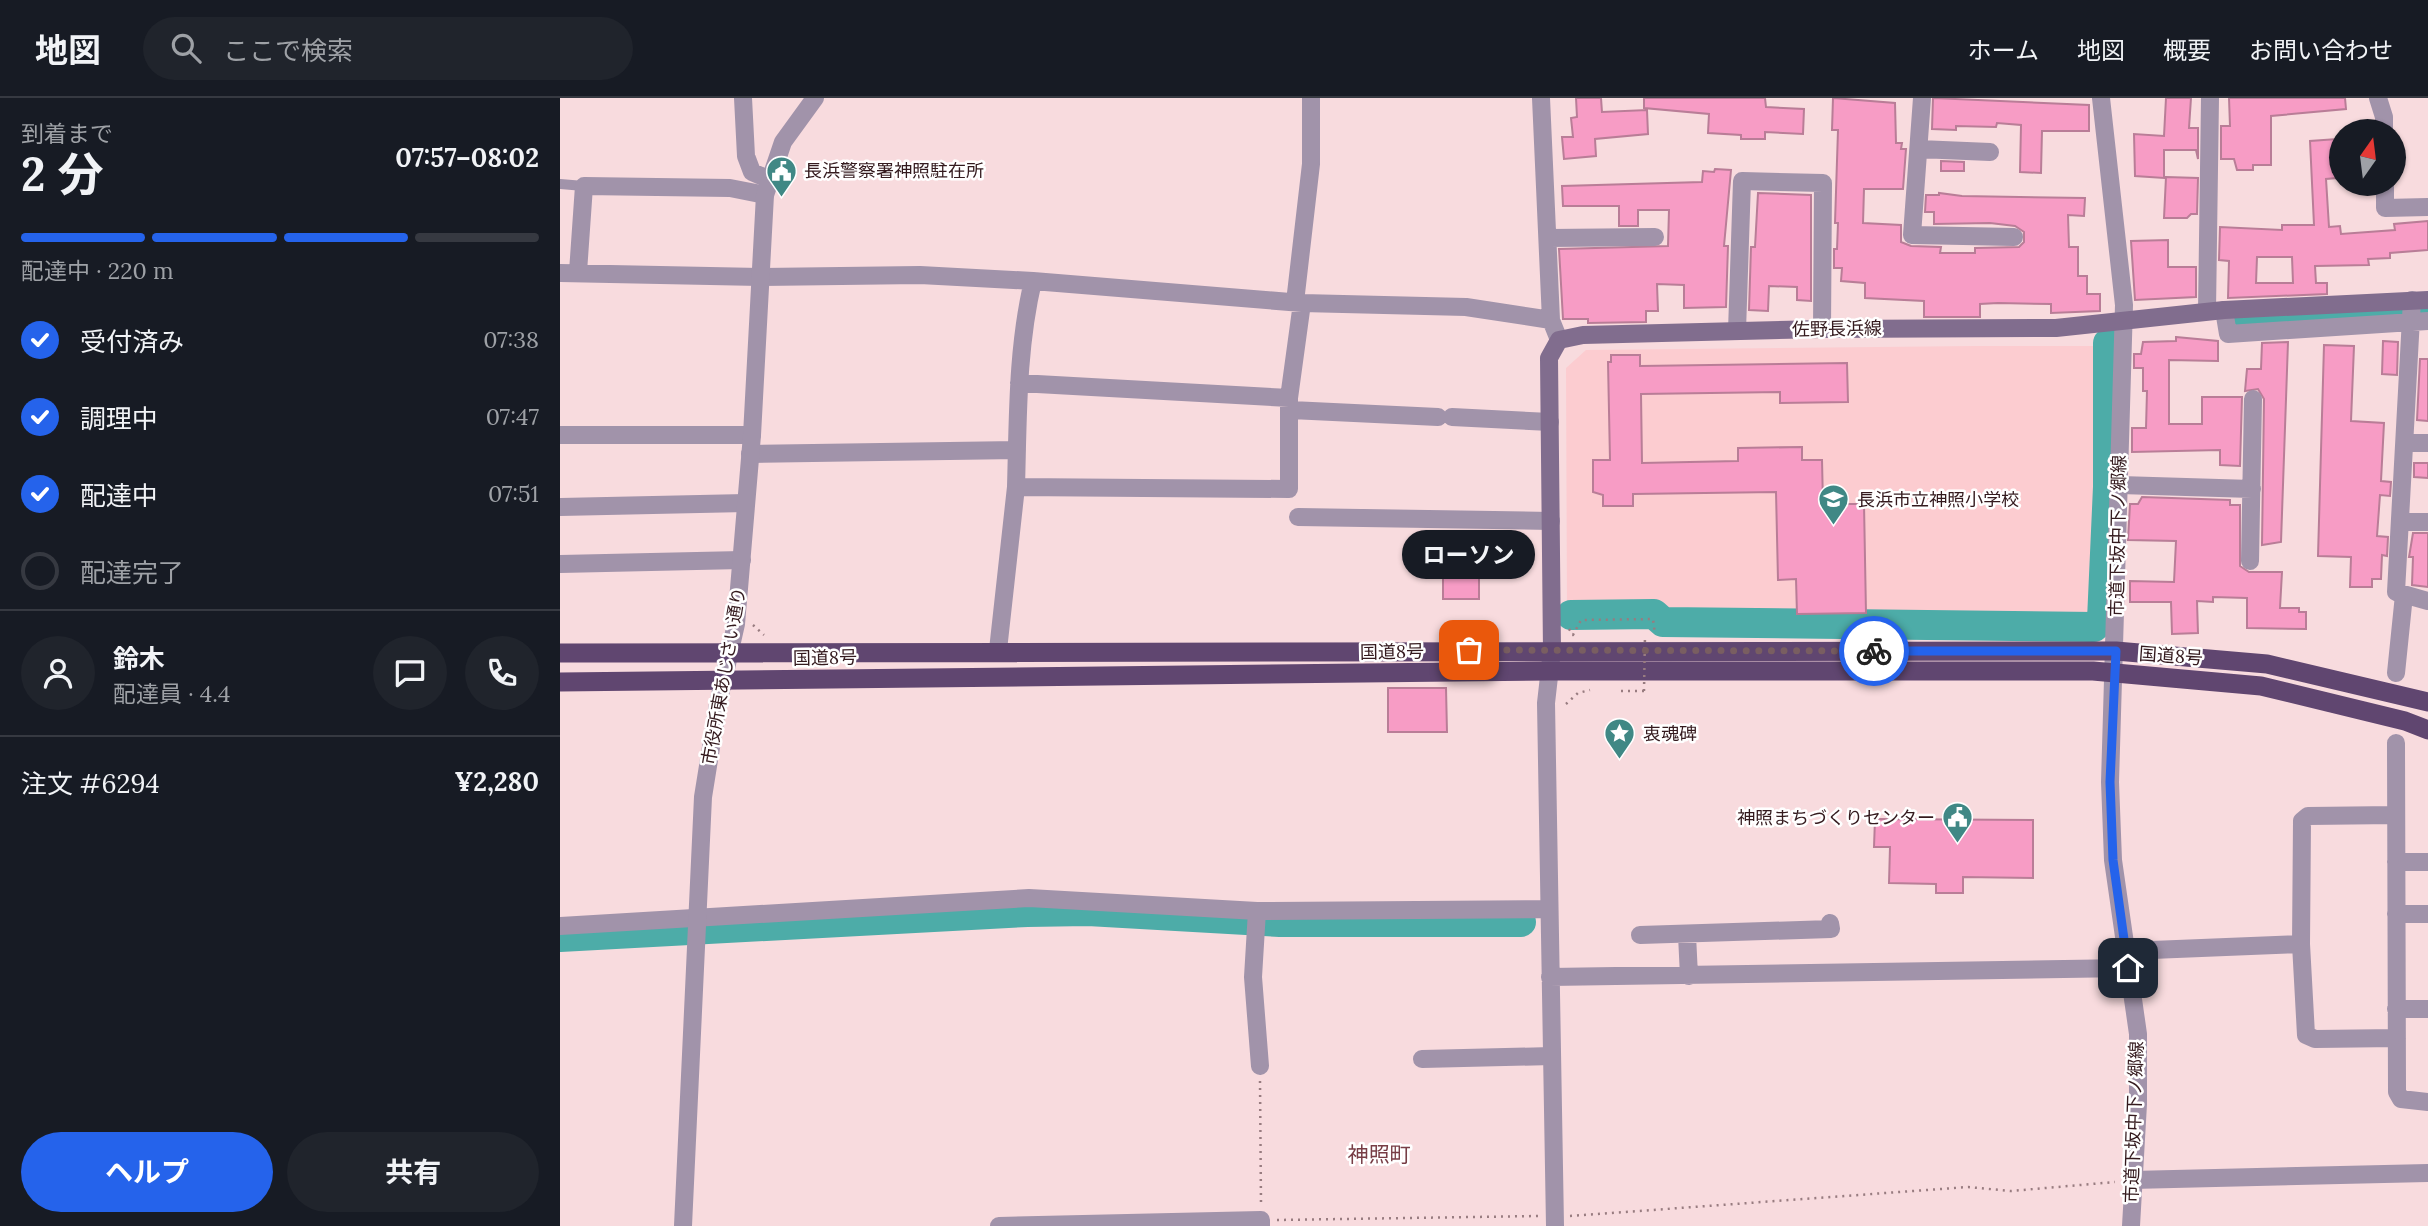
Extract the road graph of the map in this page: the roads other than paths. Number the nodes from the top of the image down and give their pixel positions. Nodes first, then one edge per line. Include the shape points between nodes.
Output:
1 (743, 98) edge
2 (815, 98) edge
3 (1311, 98) edge
4 (1541, 98) edge
5 (1922, 98) edge
6 (2101, 98) edge
7 (2210, 98) edge
8 (2378, 98) edge
9 (2384, 119) edge
10 (1919, 149) junction
11 (1990, 152) dead end
12 (560, 184) edge
13 (584, 186) junction
14 (766, 187) junction
15 (2385, 196) edge
16 (2428, 207) edge
17 (1655, 237) dead end
18 (2014, 237) dead end
19 (1549, 238) junction
20 (569, 272) edge
21 (760, 277) junction
22 (1033, 281) junction
23 (1298, 302) junction
24 (2418, 311) edge
25 (2221, 316) junction
26 (1551, 320) junction
27 (2123, 323) junction
28 (1822, 329) junction
29 (1737, 331) junction
30 (1559, 340) junction
31 (1019, 383) junction
32 (2253, 399) dead end
33 (1290, 404) junction
34 (1550, 422) junction
35 (560, 435) edge
36 (752, 435) junction
37 (2405, 443) junction
38 (2428, 443) edge
39 (1017, 450) junction
40 (750, 454) junction
41 (2119, 485) junction
42 (1017, 487) junction
43 (2252, 489) junction
44 (746, 503) junction
45 (560, 507) edge
46 (1298, 517) dead end
47 (1552, 521) junction
48 (2400, 522) junction
49 (2428, 522) edge
50 (742, 560) junction
51 (2250, 561) dead end
52 (560, 564) edge
53 (2404, 594) junction
54 (2428, 601) edge
55 (998, 650) junction
56 (1552, 651) junction
57 (2116, 651) junction
58 (731, 652) junction
59 (560, 653) edge
60 (1550, 671) junction
61 (2114, 673) junction
62 (2396, 673) dead end
63 (724, 680) junction
64 (560, 682) edge
65 (2428, 702) edge
66 (2428, 730) edge
67 (2396, 743) dead end
68 (2395, 815) junction
69 (2396, 862) junction
70 (2428, 862) edge
71 (1549, 909) junction
72 (1257, 911) junction
73 (2396, 914) junction
74 (2428, 914) edge
75 (1830, 923) dead end
76 (695, 925) junction
77 (560, 926) edge
78 (1687, 935) junction
79 (1640, 936) dead end
80 (2301, 944) junction
81 (2128, 960) junction
82 (1689, 976) junction
83 (1550, 977) junction
84 (2396, 1009) junction
85 (2428, 1009) edge
86 (2397, 1038) junction
87 (1552, 1056) junction
88 (1422, 1059) dead end
89 (1260, 1066) road end
90 (2428, 1102) edge
91 (2428, 1173) edge
92 (2133, 1180) junction
93 (1555, 1221) edge
94 (1261, 1223) edge
95 (683, 1226) edge
96 (999, 1226) edge
97 (2131, 1226) edge

1 - 14 street via 746,156 752,172
2 - 14 street, 市役所東あじさい通り via 783,142
3 - 23 street via 1311,164
4 - 19 street
5 - 10 street
6 - 27 street, 市道下坂中下ノ郷線
7 - 25 street
8 - 9 street
10 - 11 street
10 - 18 street via 1912,235
12 - 13 lane
13 - 14 street
13 - 20 street
14 - 21 street, 市役所東あじさい通り
15 - 16 street via 2385,208
17 - 19 street
19 - 26 street
20 - 21 street
21 - 22 street via 920,275
21 - 36 street, 市役所東あじさい通り
22 - 23 street
22 - 31 street
23 - 26 street via 1466,307
23 - 33 street
24 - 25 main road, 佐野長浜線
24 - 37 street
25 - 27 main road, 佐野長浜線 via 2152,316
26 - 30 street
27 - 28 main road, 佐野長浜線 via 2056,328
27 - 41 street, 市道下坂中下ノ郷線
28 - 29 main road, 佐野長浜線
28 - 29 street via 1823,183 1742,181
29 - 30 main road, 佐野長浜線 via 1583,335
30 - 34 main road via 1549,359
31 - 33 street
31 - 39 street
32 - 43 street
33 - 34 street
33 - 42 street via 1289,489
34 - 47 main road
35 - 36 street
36 - 40 street, 市役所東あじさい通り
37 - 38 street
37 - 48 street
39 - 40 street
39 - 42 street
40 - 44 street, 市役所東あじさい通り
41 - 43 street
41 - 57 street, 市道下坂中下ノ郷線
42 - 55 street
43 - 51 street
44 - 45 street
44 - 50 street, 市役所東あじさい通り
46 - 47 street
47 - 56 main road
48 - 49 street
48 - 53 street via 2396,593
50 - 52 street
50 - 58 street, 市役所東あじさい通り
53 - 54 street
53 - 62 street
55 - 56 highway, 国道8号
55 - 58 highway, 国道8号
56 - 57 highway, 国道8号
56 - 60 street
57 - 61 street, 市道下坂中下ノ郷線
57 - 65 highway, 国道8号 via 2267,664
58 - 59 highway, 国道8号
58 - 63 street, 市役所東あじさい通り
60 - 61 highway, 国道8号
60 - 63 highway, 国道8号
60 - 71 street via 1546,703
61 - 66 highway, 国道8号 via 2261,686
61 - 81 street, 市道下坂中下ノ郷線 via 2112,834
63 - 64 highway, 国道8号
63 - 76 street, 市役所東あじさい通り via 703,797
67 - 68 street
68 - 69 street
68 - 80 street via 2308,816 2302,821
69 - 70 street
69 - 73 street
71 - 72 street
71 - 83 street
72 - 76 street via 1028,898
72 - 89 street via 1253,977
73 - 74 street
73 - 84 street
75 - 78 street via 1831,929
76 - 77 street
76 - 95 street, 市役所東あじさい通り
78 - 79 street
78 - 82 street
80 - 81 street
80 - 86 street via 2306,1035 2315,1039
81 - 82 street
81 - 92 street, 市道下坂中下ノ郷線 via 2138,1034
82 - 83 street
83 - 87 street
84 - 85 street
84 - 86 street
86 - 90 street via 2401,1099
87 - 88 street
87 - 93 street
91 - 92 street
92 - 97 street, 市道下坂中下ノ郷線
94 - 96 street

